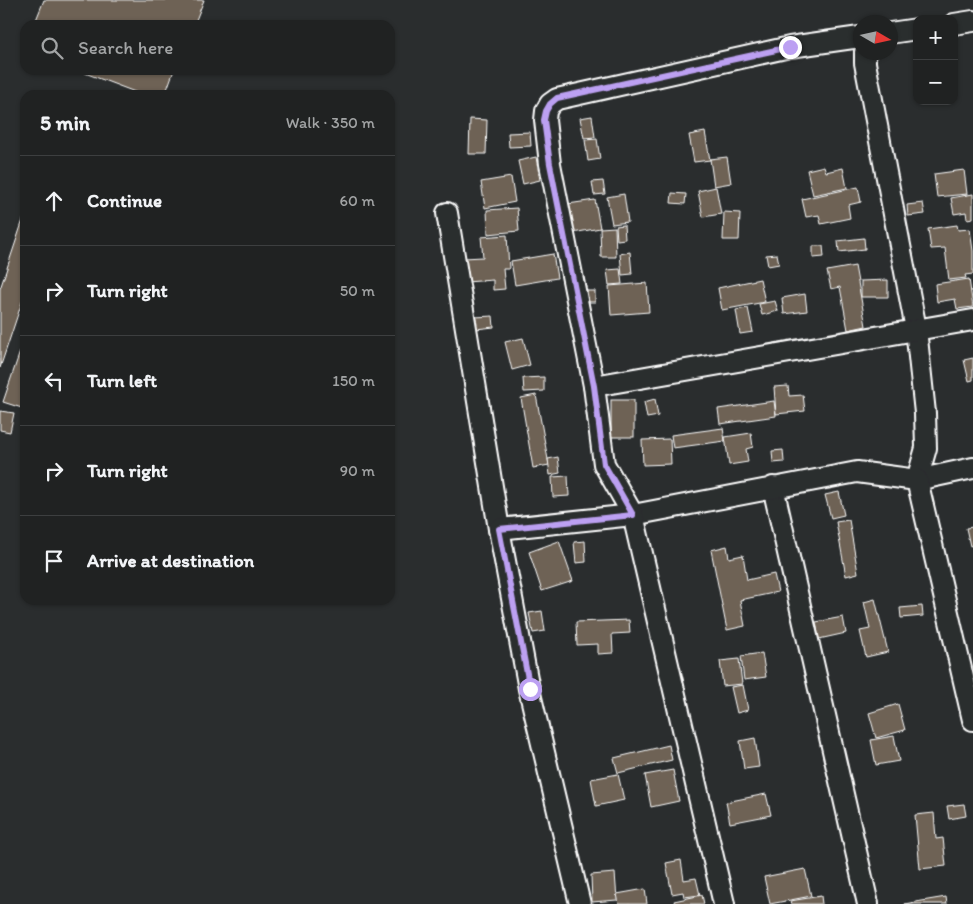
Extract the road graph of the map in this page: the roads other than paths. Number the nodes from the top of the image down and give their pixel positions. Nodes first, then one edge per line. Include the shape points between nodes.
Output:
1 (973, 21) edge
2 (958, 23) edge
3 (913, 30) edge
4 (898, 32) edge
5 (853, 38) edge
6 (865, 60) edge
7 (447, 213) dead end
8 (973, 320) edge
9 (916, 329) junction
10 (594, 386) junction
11 (973, 468) edge
12 (917, 480) junction
13 (773, 487) junction
14 (633, 515) junction
15 (499, 529) junction
16 (973, 720) edge
17 (580, 904) edge
18 (724, 904) edge
19 (868, 904) edge

1 - 2 street
3 - 4 street
5 - 10 street via 790,47 557,98 550,104 544,120 550,164
6 - 9 street
7 - 15 street
8 - 9 street
9 - 10 street
9 - 12 street via 926,448
10 - 14 street via 604,464
11 - 12 street
12 - 13 street via 858,472
12 - 16 street
13 - 14 street
13 - 19 street
14 - 15 street
14 - 18 street
15 - 17 street via 530,689

